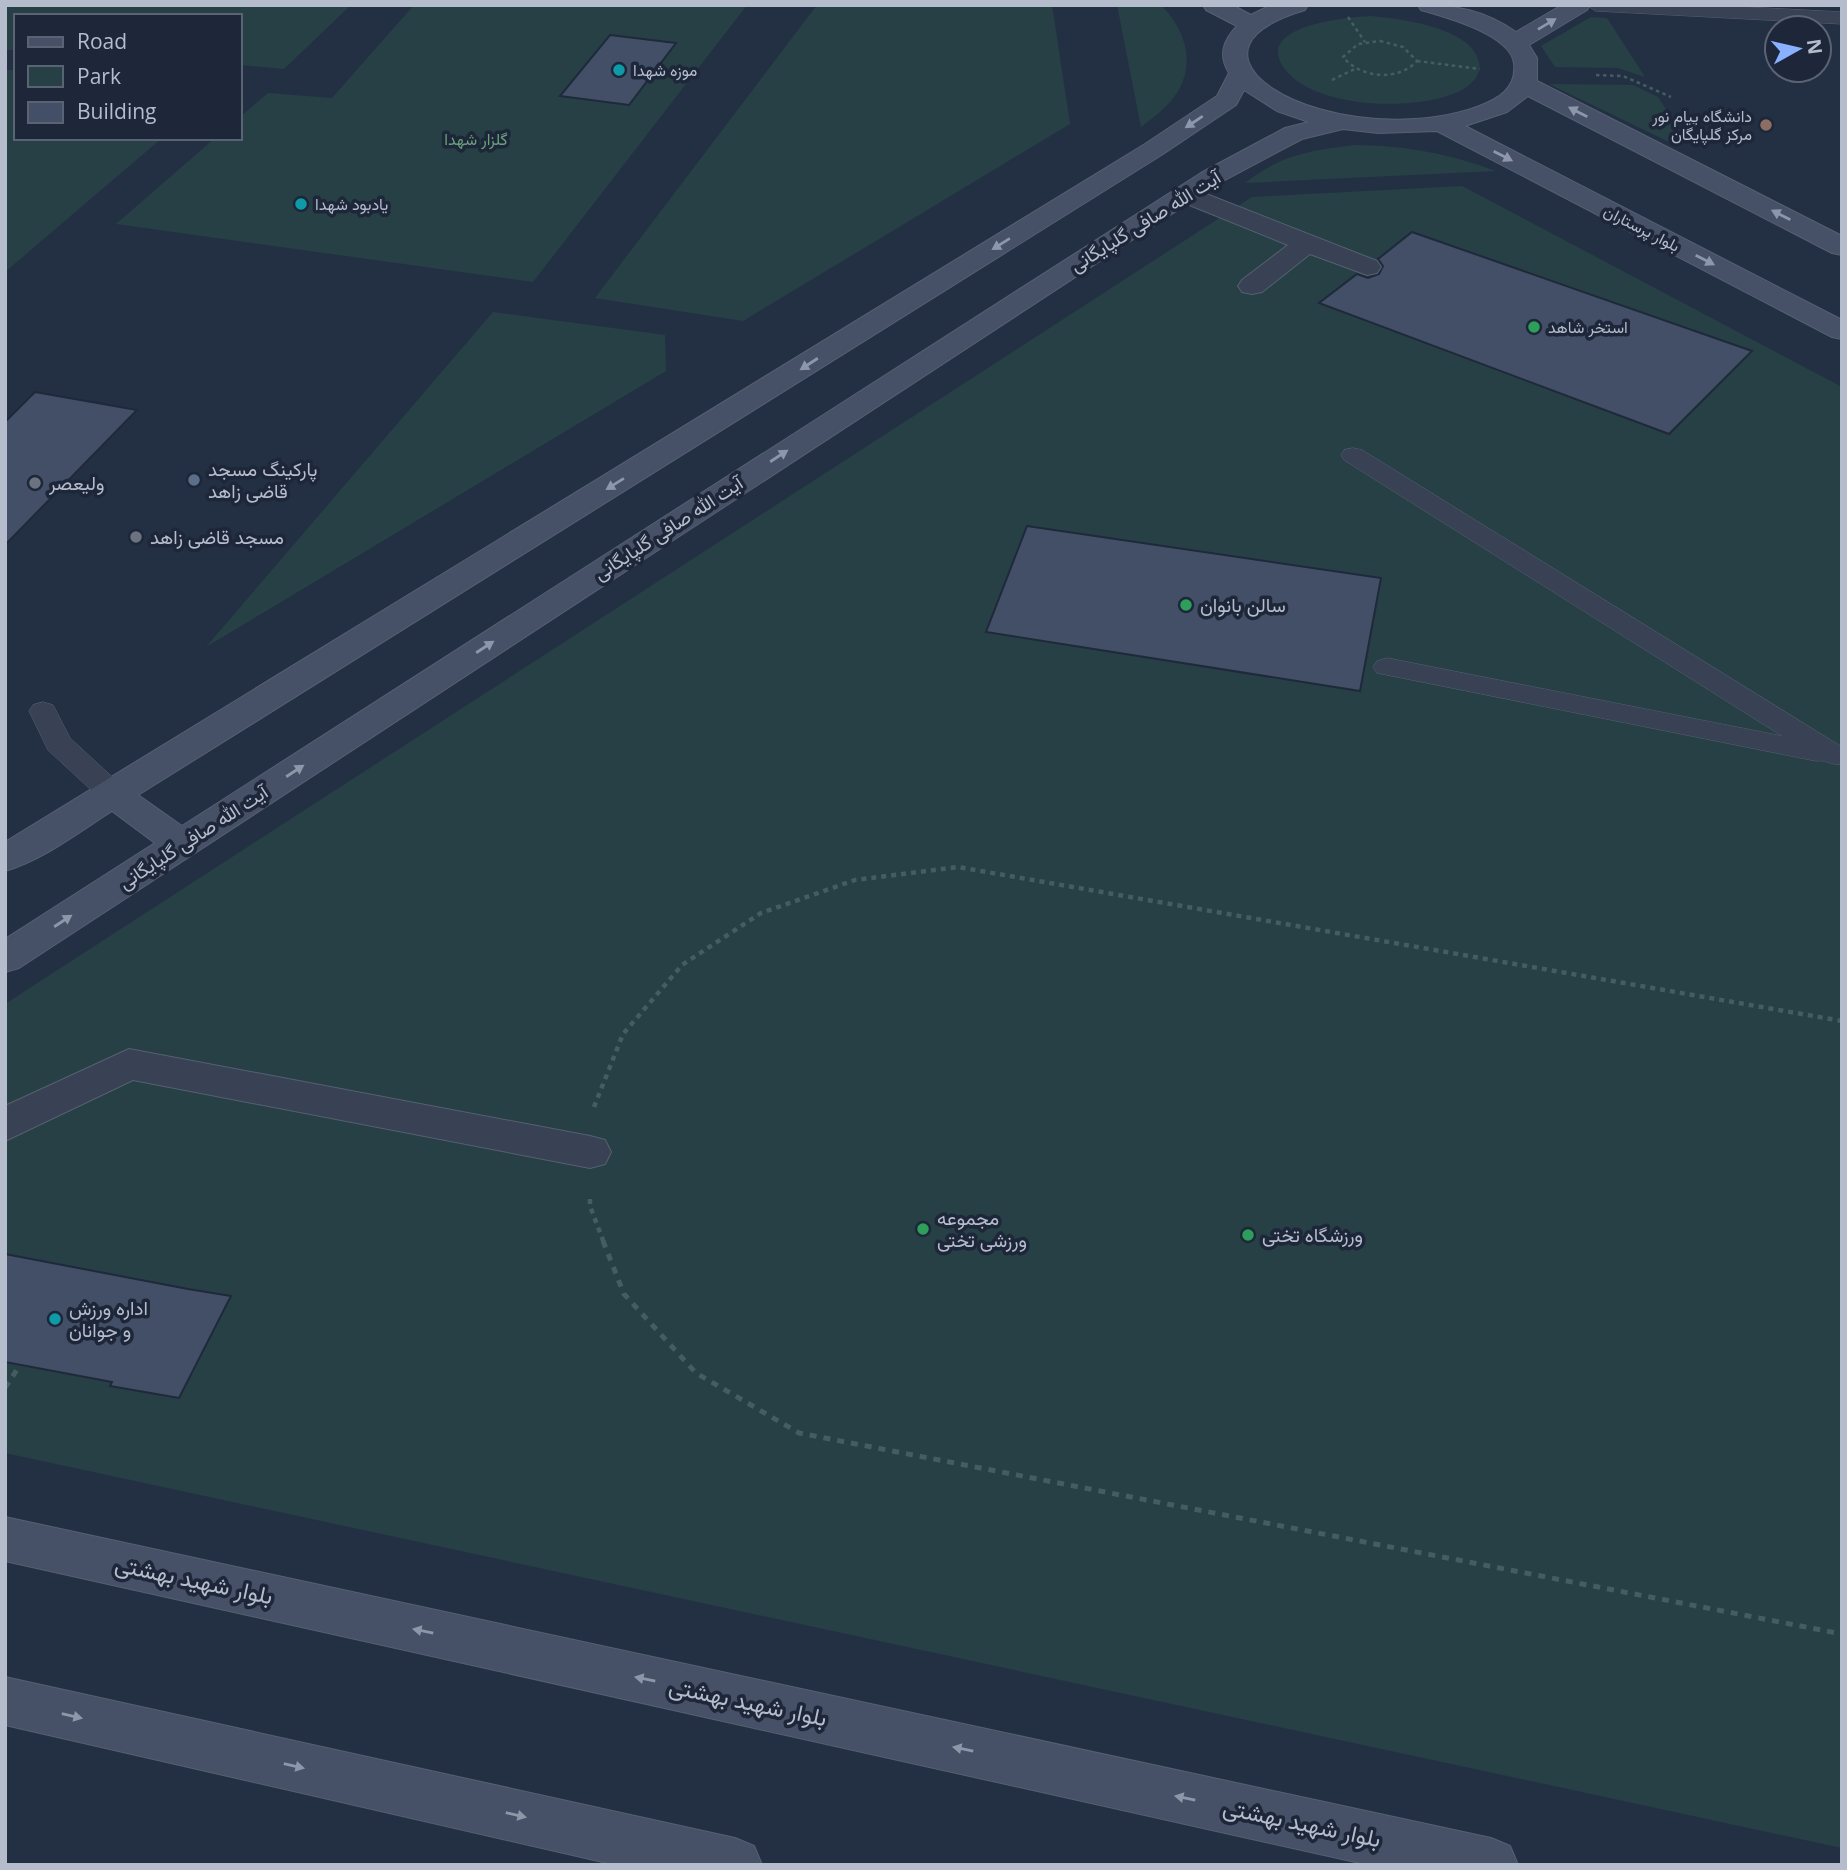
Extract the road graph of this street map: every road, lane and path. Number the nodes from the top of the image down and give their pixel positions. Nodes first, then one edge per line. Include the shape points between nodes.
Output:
1 (1214, 5) edge
2 (1297, 5) edge
3 (1429, 5) edge
4 (1579, 5) edge
5 (1597, 5) edge
6 (1348, 17) dead end
7 (1842, 18) edge
8 (1250, 24) junction
9 (1366, 43) junction
10 (1515, 43) junction
11 (1417, 61) junction
12 (1480, 69) dead end
13 (1240, 75) junction
14 (1525, 85) junction
15 (1343, 122) junction
16 (1442, 124) junction
17 (1186, 194) junction
18 (1307, 243) junction
19 (1842, 247) edge
20 (1367, 267) dead end
21 (1252, 286) dead end
22 (1842, 331) edge
23 (1353, 455) dead end
24 (1387, 667) dead end
25 (43, 711) dead end
26 (1839, 756) edge
27 (113, 794) junction
28 (182, 844) junction
29 (5, 859) edge
30 (5, 958) edge
31 (1842, 1021) edge
32 (5, 1125) edge
33 (590, 1152) junction
34 (20, 1365) dead end
35 (5, 1388) edge
36 (5, 1539) edge
37 (1842, 1634) edge
38 (5, 1701) edge
39 (735, 1865) edge
40 (1491, 1865) edge

1 - 8 main road
2 - 8 main road
3 - 10 main road via 1492,27
10 -> 4 main road
5 - 7 lane
6 - 9 path
8 - 13 main road via 1236,39 1232,57
9 - 11 path via 1394,44
9 - 11 path via 1345,50 1342,57 1346,63 1381,74 1406,71
10 - 14 main road via 1528,64
11 - 12 path
13 - 15 main road via 1263,94
13 -> 27 main road via 1227,100 1154,149
14 - 16 main road via 1509,102 1480,116
19 -> 14 main road
15 - 16 main road via 1393,127
15 - 17 main road, آیت الله صافی گلپایگانی via 1294,133
16 -> 22 main road, بلوار پرستاران
17 - 18 street
28 -> 17 main road, آیت الله صافی گلپایگانی
18 - 20 street
18 - 21 street
23 - 26 lane
24 - 26 lane
25 - 27 lane via 58,743
27 - 28 main road
27 - 29 main road
30 -> 28 main road, آیت الله صافی گلپایگانی
31 - 33 path via 958,867 855,880 820,892 761,913 682,965 623,1034 590,1117
32 - 33 street via 129,1064
33 - 37 path via 590,1206 624,1294 696,1373 799,1433
34 - 35 path
40 -> 36 main road, بلوار شهید بهشتی
38 -> 39 main road

